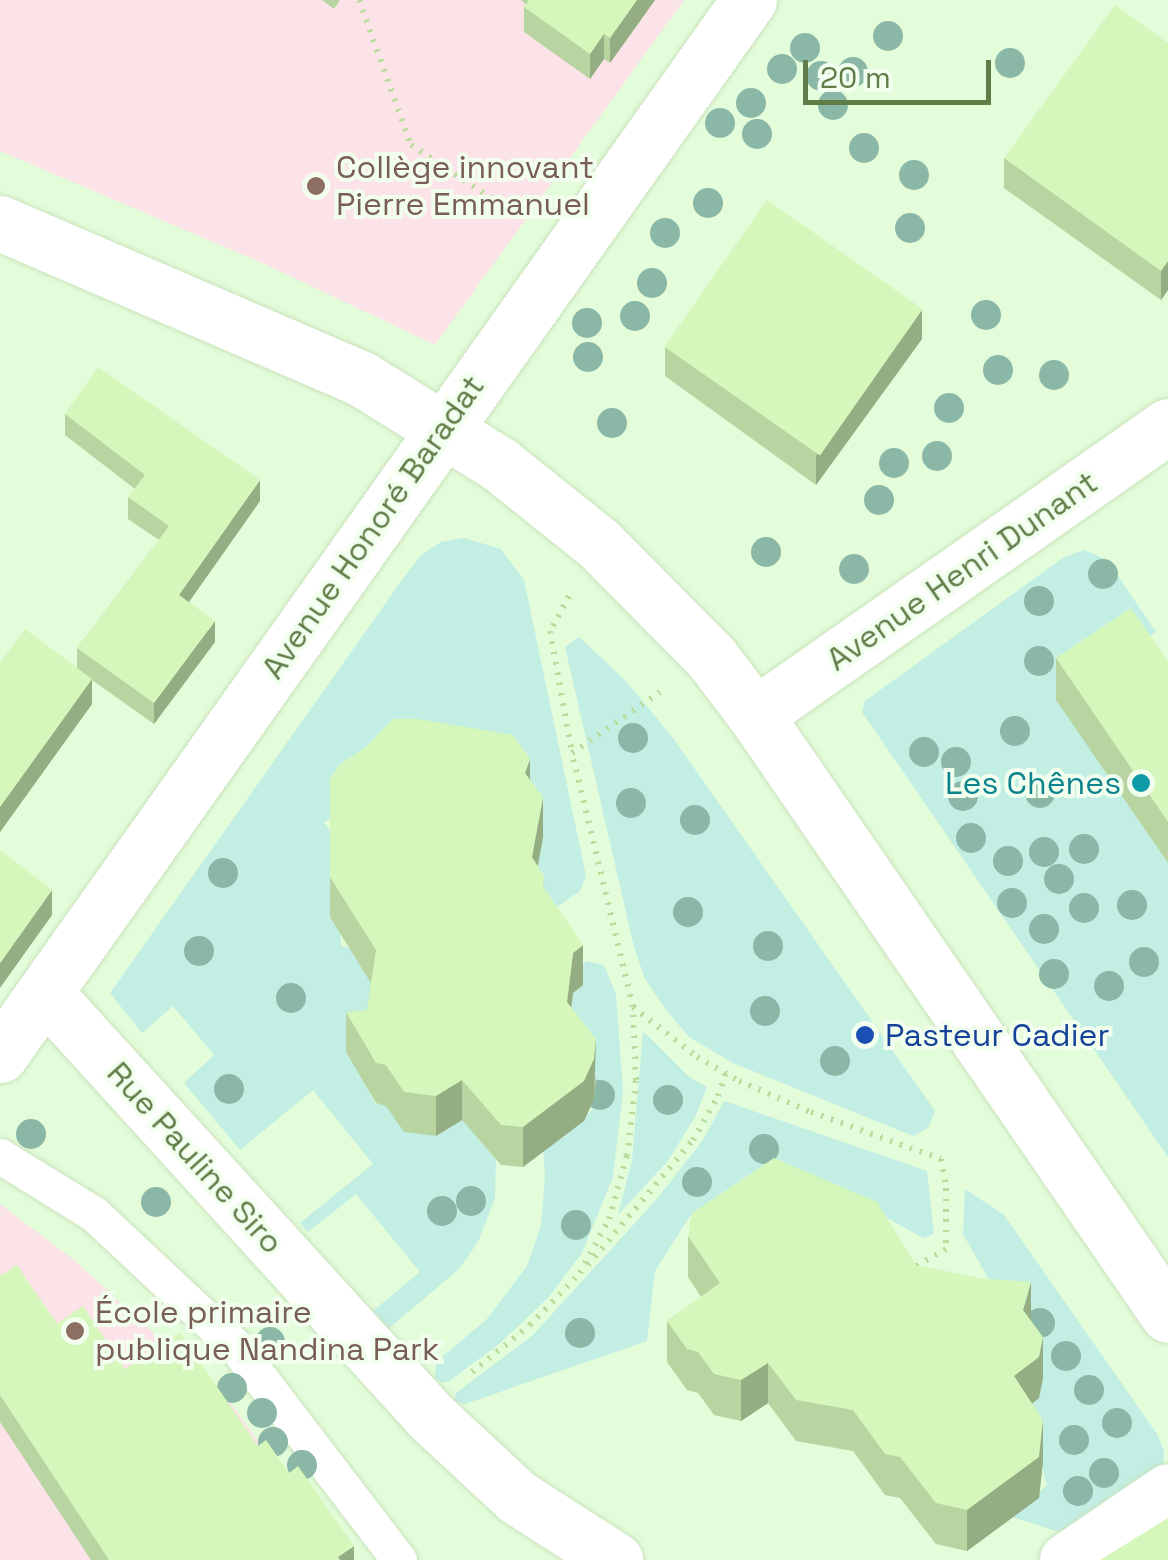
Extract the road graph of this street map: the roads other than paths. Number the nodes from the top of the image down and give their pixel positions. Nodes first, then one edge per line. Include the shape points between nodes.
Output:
1 (749, 0) edge
2 (0, 223) edge
3 (1168, 426) edge
4 (442, 429) junction
5 (756, 716) junction
6 (45, 993) junction
7 (0, 1055) edge
8 (0, 1156) edge
9 (1168, 1316) edge
10 (1168, 1491) edge
11 (398, 1560) edge
12 (615, 1560) edge
13 (1067, 1560) edge

1 - 4 street, Avenue Honoré Baradat
2 - 4 street via 362,379
3 - 5 street, Avenue Henri Dunant
4 - 5 street via 499,464 598,543 710,657
4 - 6 street, Avenue Honoré Baradat
5 - 9 street
6 - 7 street, Avenue Honoré Baradat
6 - 12 street, Rue Pauline Siro via 425,1410 517,1497
8 - 11 lane via 94,1214 237,1348
10 - 13 street

